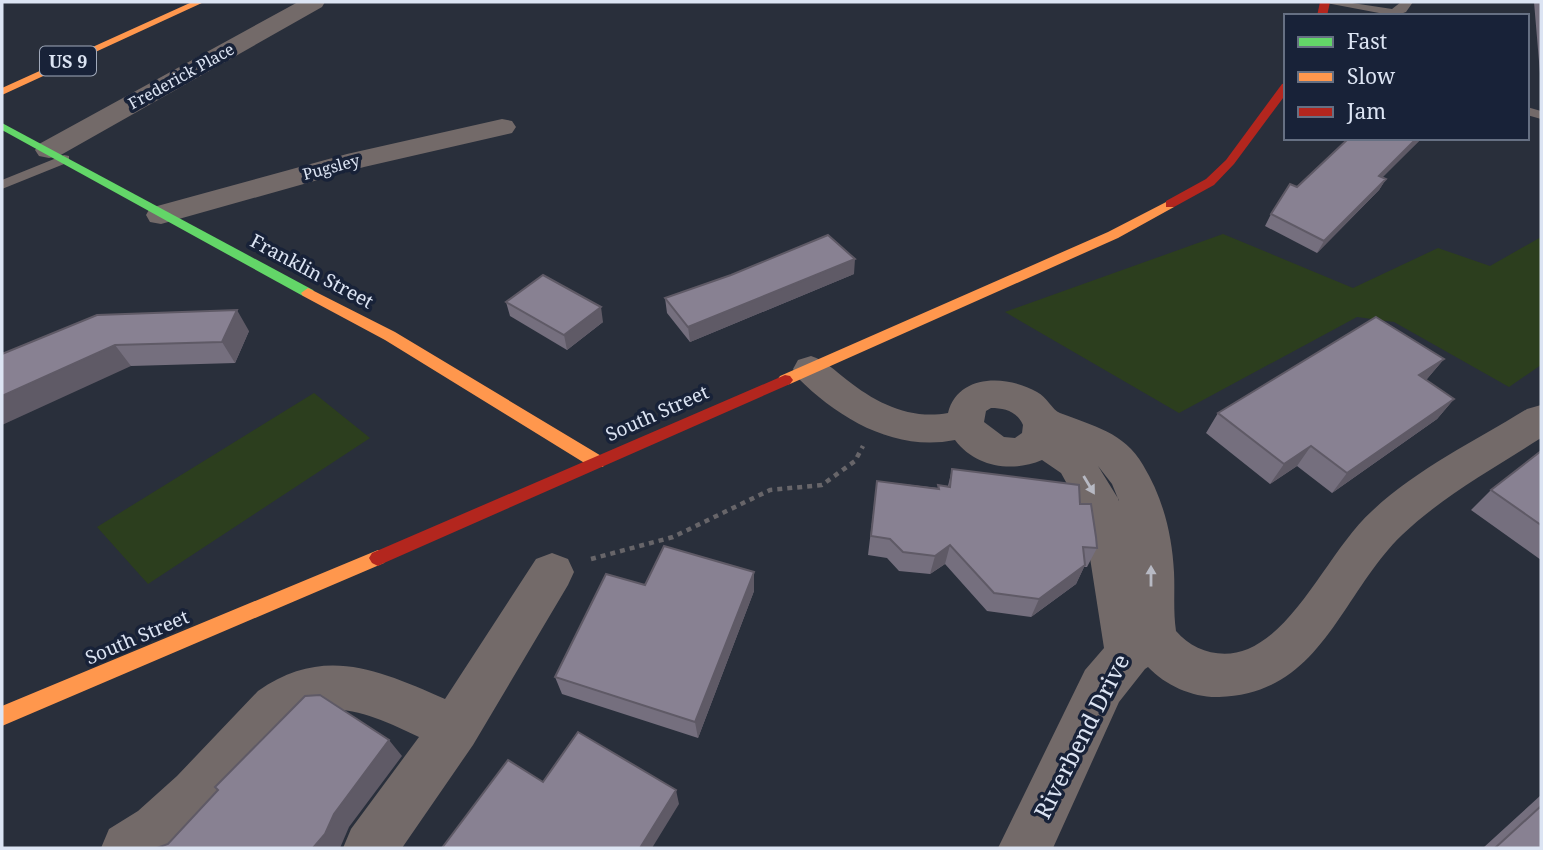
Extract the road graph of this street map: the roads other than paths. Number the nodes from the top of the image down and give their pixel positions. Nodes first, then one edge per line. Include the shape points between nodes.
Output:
1 (199, 2) edge
2 (221, 2) edge
3 (314, 2) edge
4 (1326, 2) edge
5 (1407, 2) edge
6 (135, 31) junction
7 (1284, 89) edge
8 (2, 92) edge
9 (2, 127) edge
10 (502, 127) dead end
11 (56, 155) junction
12 (2, 186) edge
13 (161, 215) junction
14 (811, 369) junction
15 (1541, 419) edge
16 (964, 424) junction
17 (1042, 432) junction
18 (597, 463) junction
19 (552, 572) road end
20 (1141, 646) junction
21 (2, 716) edge
22 (454, 728) junction
23 (128, 848) edge
24 (370, 848) edge
25 (1025, 848) edge

1 - 6 main road, US 9
2 - 6 main road
3 - 11 street, Frederick Place
4 - 5 lane via 1392,13
6 - 8 main road, US 9
7 - 14 main road, South Street via 1210,182 1113,235
9 - 11 main road, Franklin Street
10 - 13 street, Pugsley via 357,160
11 - 12 lane
11 - 13 main road, Franklin Street
13 - 18 main road, Franklin Street via 390,336
14 - 16 street via 840,397 878,418 924,429
14 - 18 main road, South Street
15 - 20 street via 1384,525 1292,647 1272,662 1246,675 1205,674
16 - 17 street via 970,436 999,452 1030,449
16 - 17 street, Riverbend Drive via 969,404 992,394 1012,396 1029,404
17 - 20 street, Riverbend Drive via 1075,462 1104,512
18 - 21 main road, South Street
19 - 22 street
20 - 25 street, Riverbend Drive via 1102,686
22 - 23 street via 371,695 322,686 302,691 275,708 193,798 141,843
22 - 24 street

